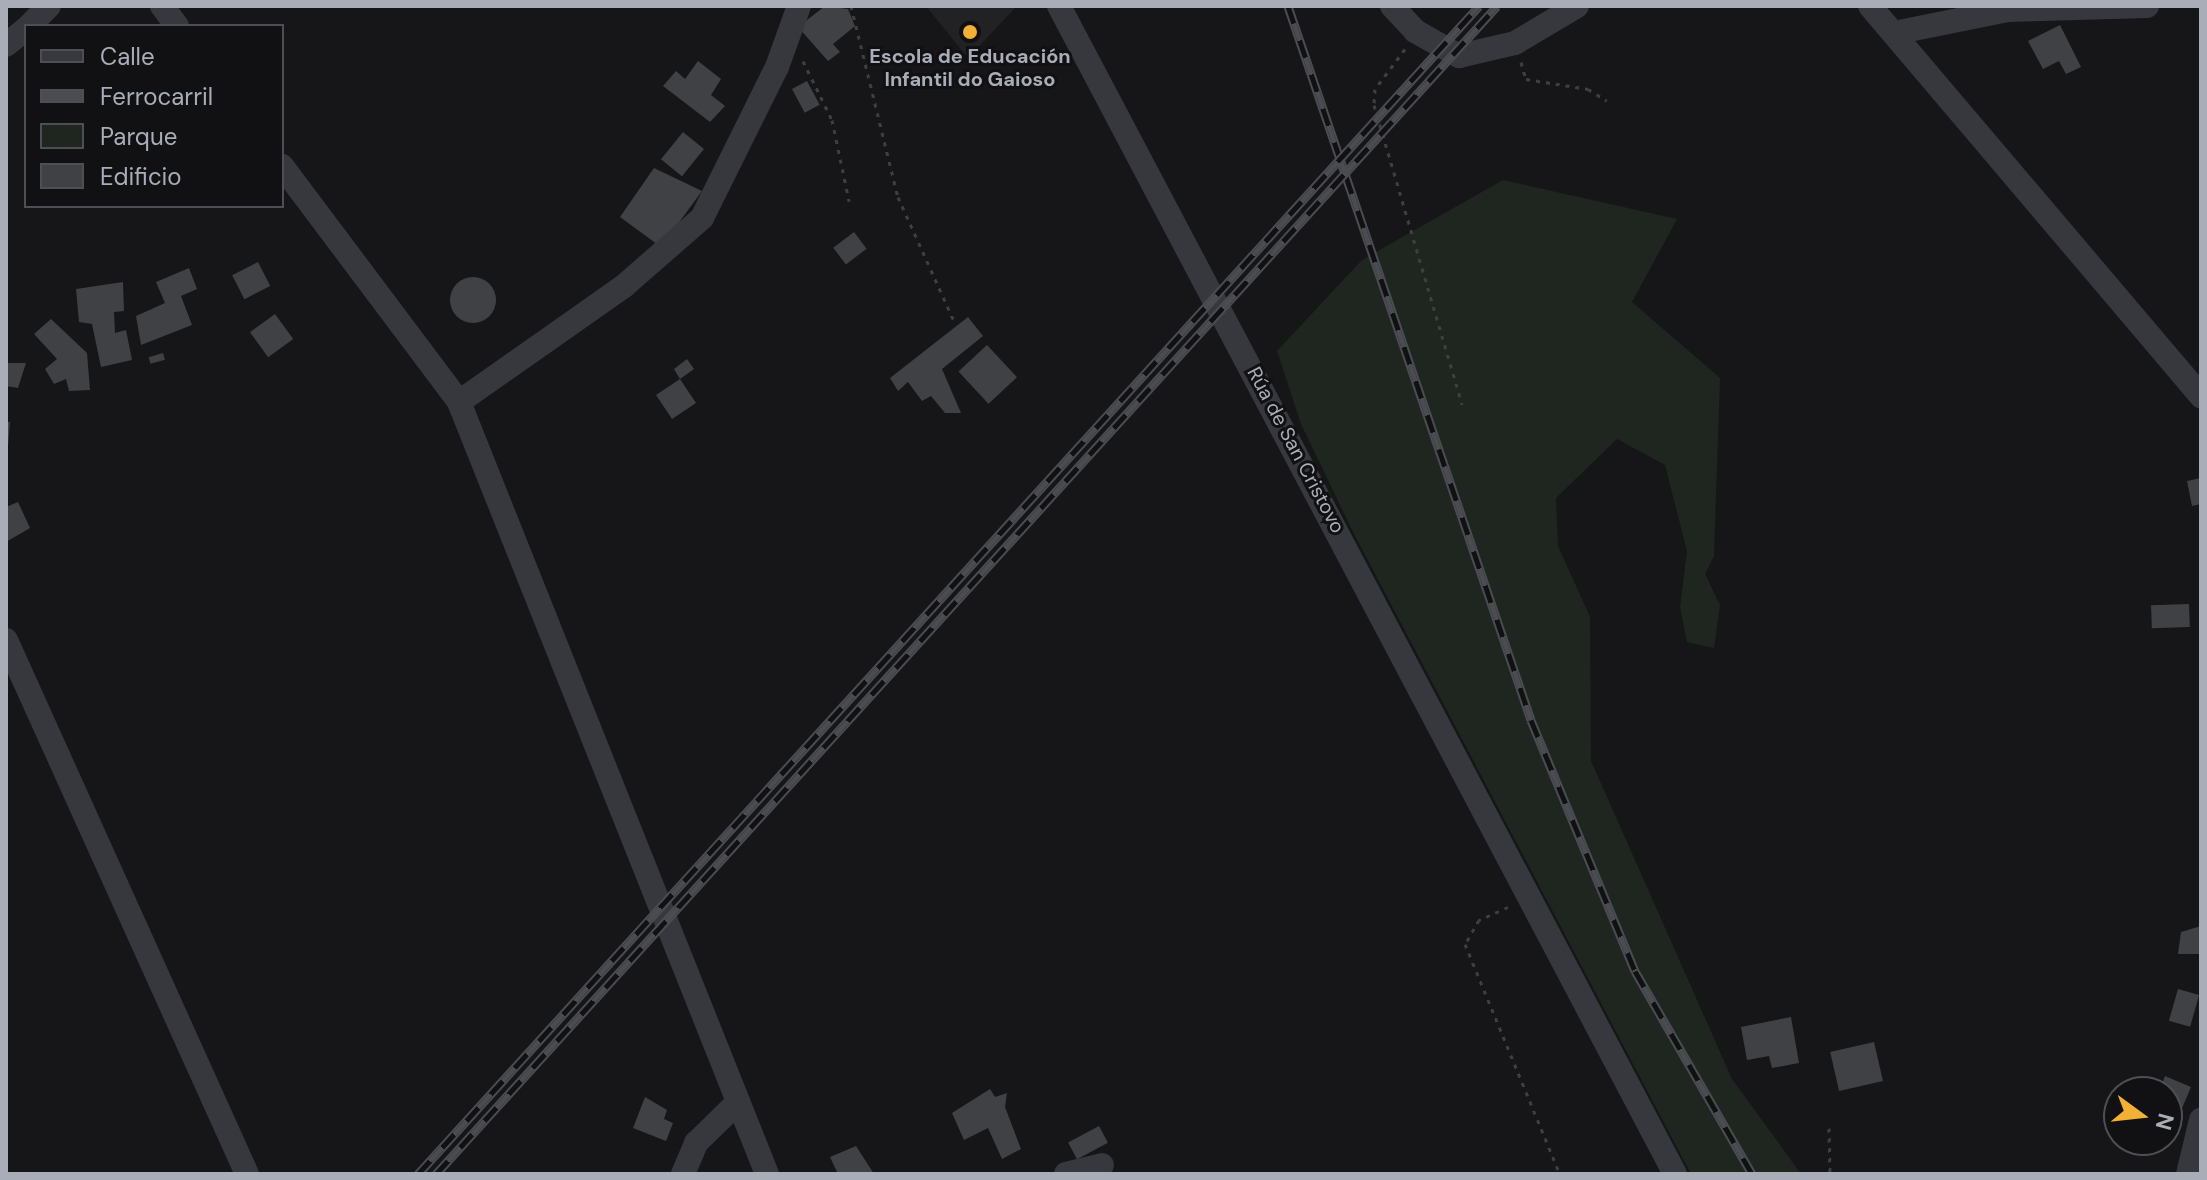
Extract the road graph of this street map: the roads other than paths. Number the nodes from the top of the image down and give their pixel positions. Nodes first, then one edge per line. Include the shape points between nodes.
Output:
1 (49, 6) edge
2 (162, 6) edge
3 (797, 6) edge
4 (1059, 6) edge
5 (1392, 6) edge
6 (1577, 6) edge
7 (1870, 6) edge
8 (2147, 6) edge
9 (32, 24) edge
10 (176, 24) edge
11 (24, 31) edge
12 (1894, 33) junction
13 (6, 45) edge
14 (284, 169) edge
15 (2201, 396) edge
16 (459, 402) junction
17 (6, 640) edge
18 (738, 1102) junction
19 (2201, 1120) edge
20 (1102, 1165) dead end
21 (247, 1174) edge
22 (683, 1174) edge
23 (767, 1174) edge
24 (1066, 1174) edge
25 (1675, 1174) edge
26 (2188, 1174) edge

1 - 9 street
2 - 10 street
3 - 16 street via 786,44 702,218 624,286
4 - 25 street, Rúa de San Cristovo
5 - 6 street via 1415,31 1459,56 1515,43
7 - 12 street
8 - 12 street via 2008,10
11 - 13 street
12 - 15 street
14 - 16 street
16 - 18 street
17 - 21 street
18 - 22 street via 696,1143
18 - 23 street
19 - 26 street
20 - 24 street

